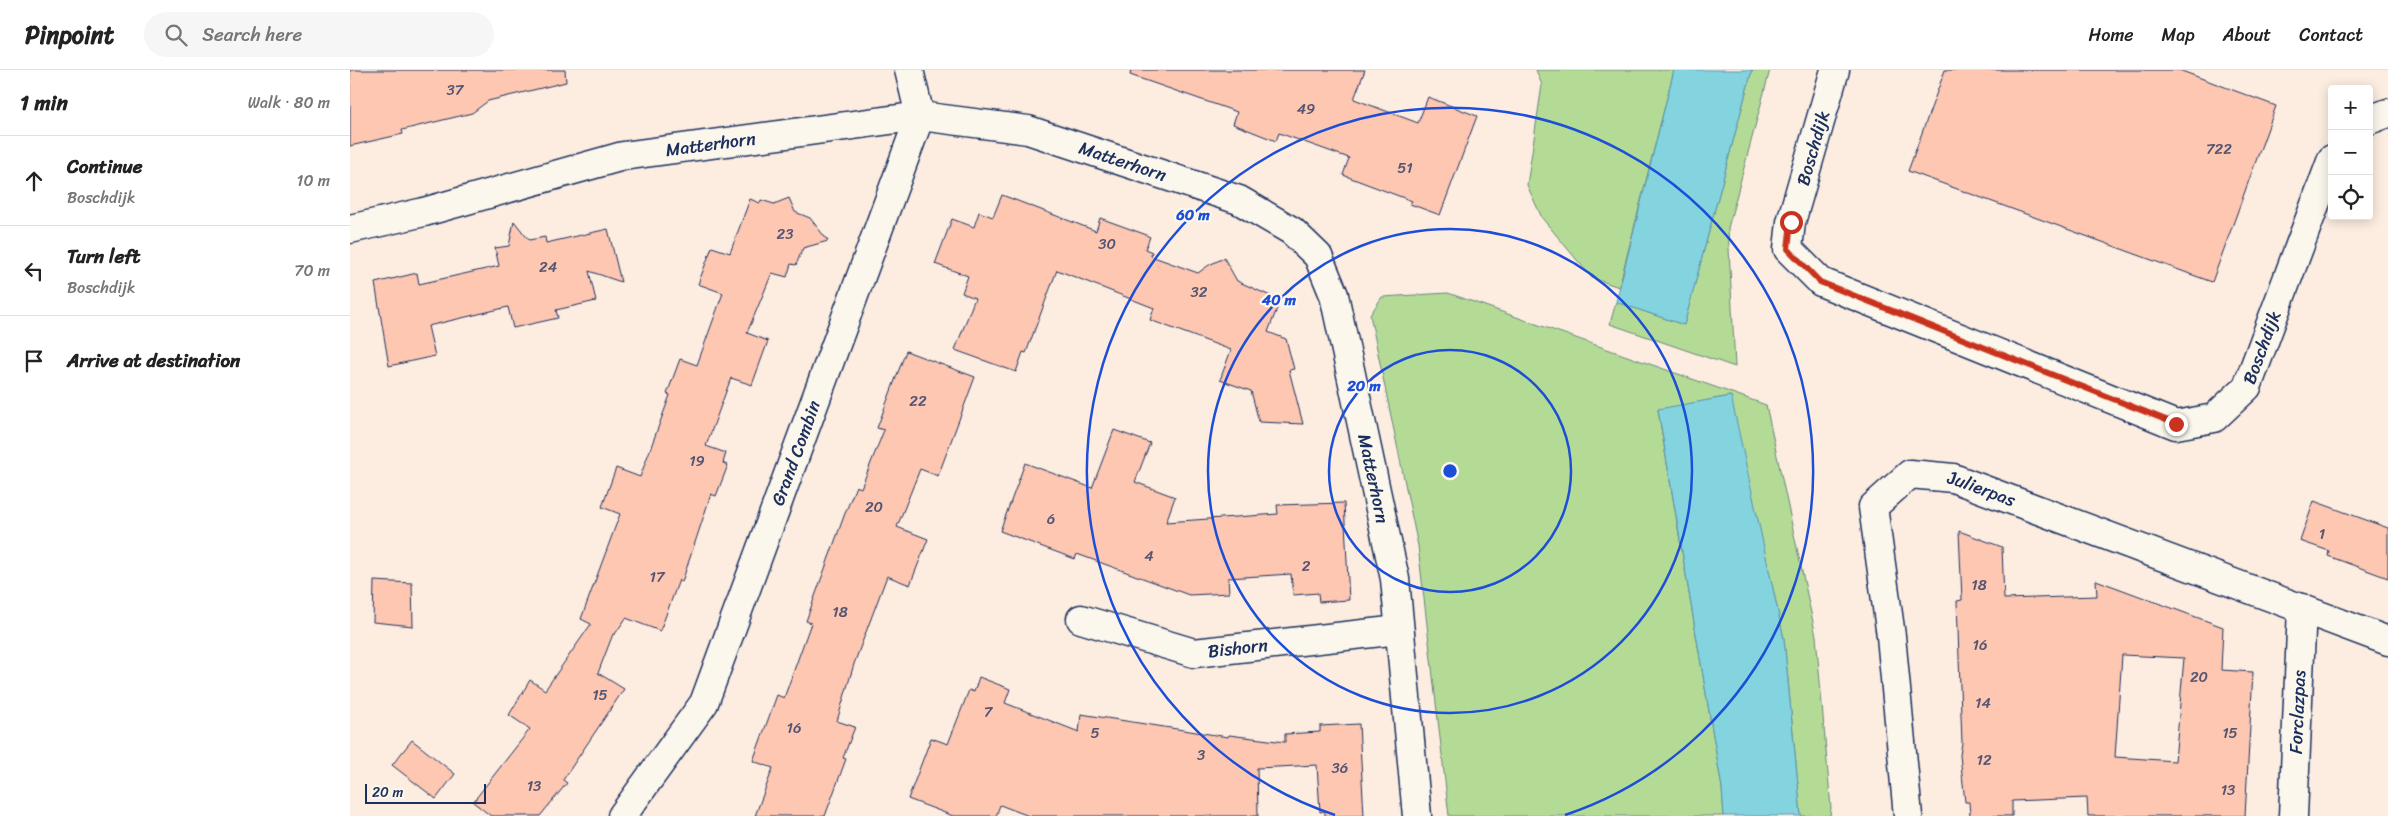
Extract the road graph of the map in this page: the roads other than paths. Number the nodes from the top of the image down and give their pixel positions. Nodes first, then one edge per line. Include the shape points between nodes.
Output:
1 (909, 70) edge
2 (1835, 70) edge
3 (2388, 112) edge
4 (920, 116) junction
5 (2373, 118) edge
6 (2328, 170) edge
7 (350, 229) edge
8 (2302, 608) junction
9 (1081, 619) dead end
10 (1399, 630) junction
11 (2388, 641) edge
12 (622, 816) edge
13 (1417, 816) edge
14 (1908, 816) edge
15 (2293, 816) edge

1 - 4 street
2 - 6 street, Boschdijk via 1791,222 1788,249 1820,282 2176,424 2214,418 2247,387
3 - 5 street
4 - 7 street, Matterhorn via 623,156 424,212
4 - 10 street, Matterhorn via 1028,130 1239,200 1292,231 1318,256 1336,305 1395,579
4 - 12 street, Grand Combin via 704,703
8 - 11 street, Julierpas
8 - 14 street, Julierpas via 1953,478 1910,474 1873,507 1892,636
8 - 15 street, Forclazpas
9 - 10 street, Bishorn via 1194,653
10 - 13 street, Matterhorn

